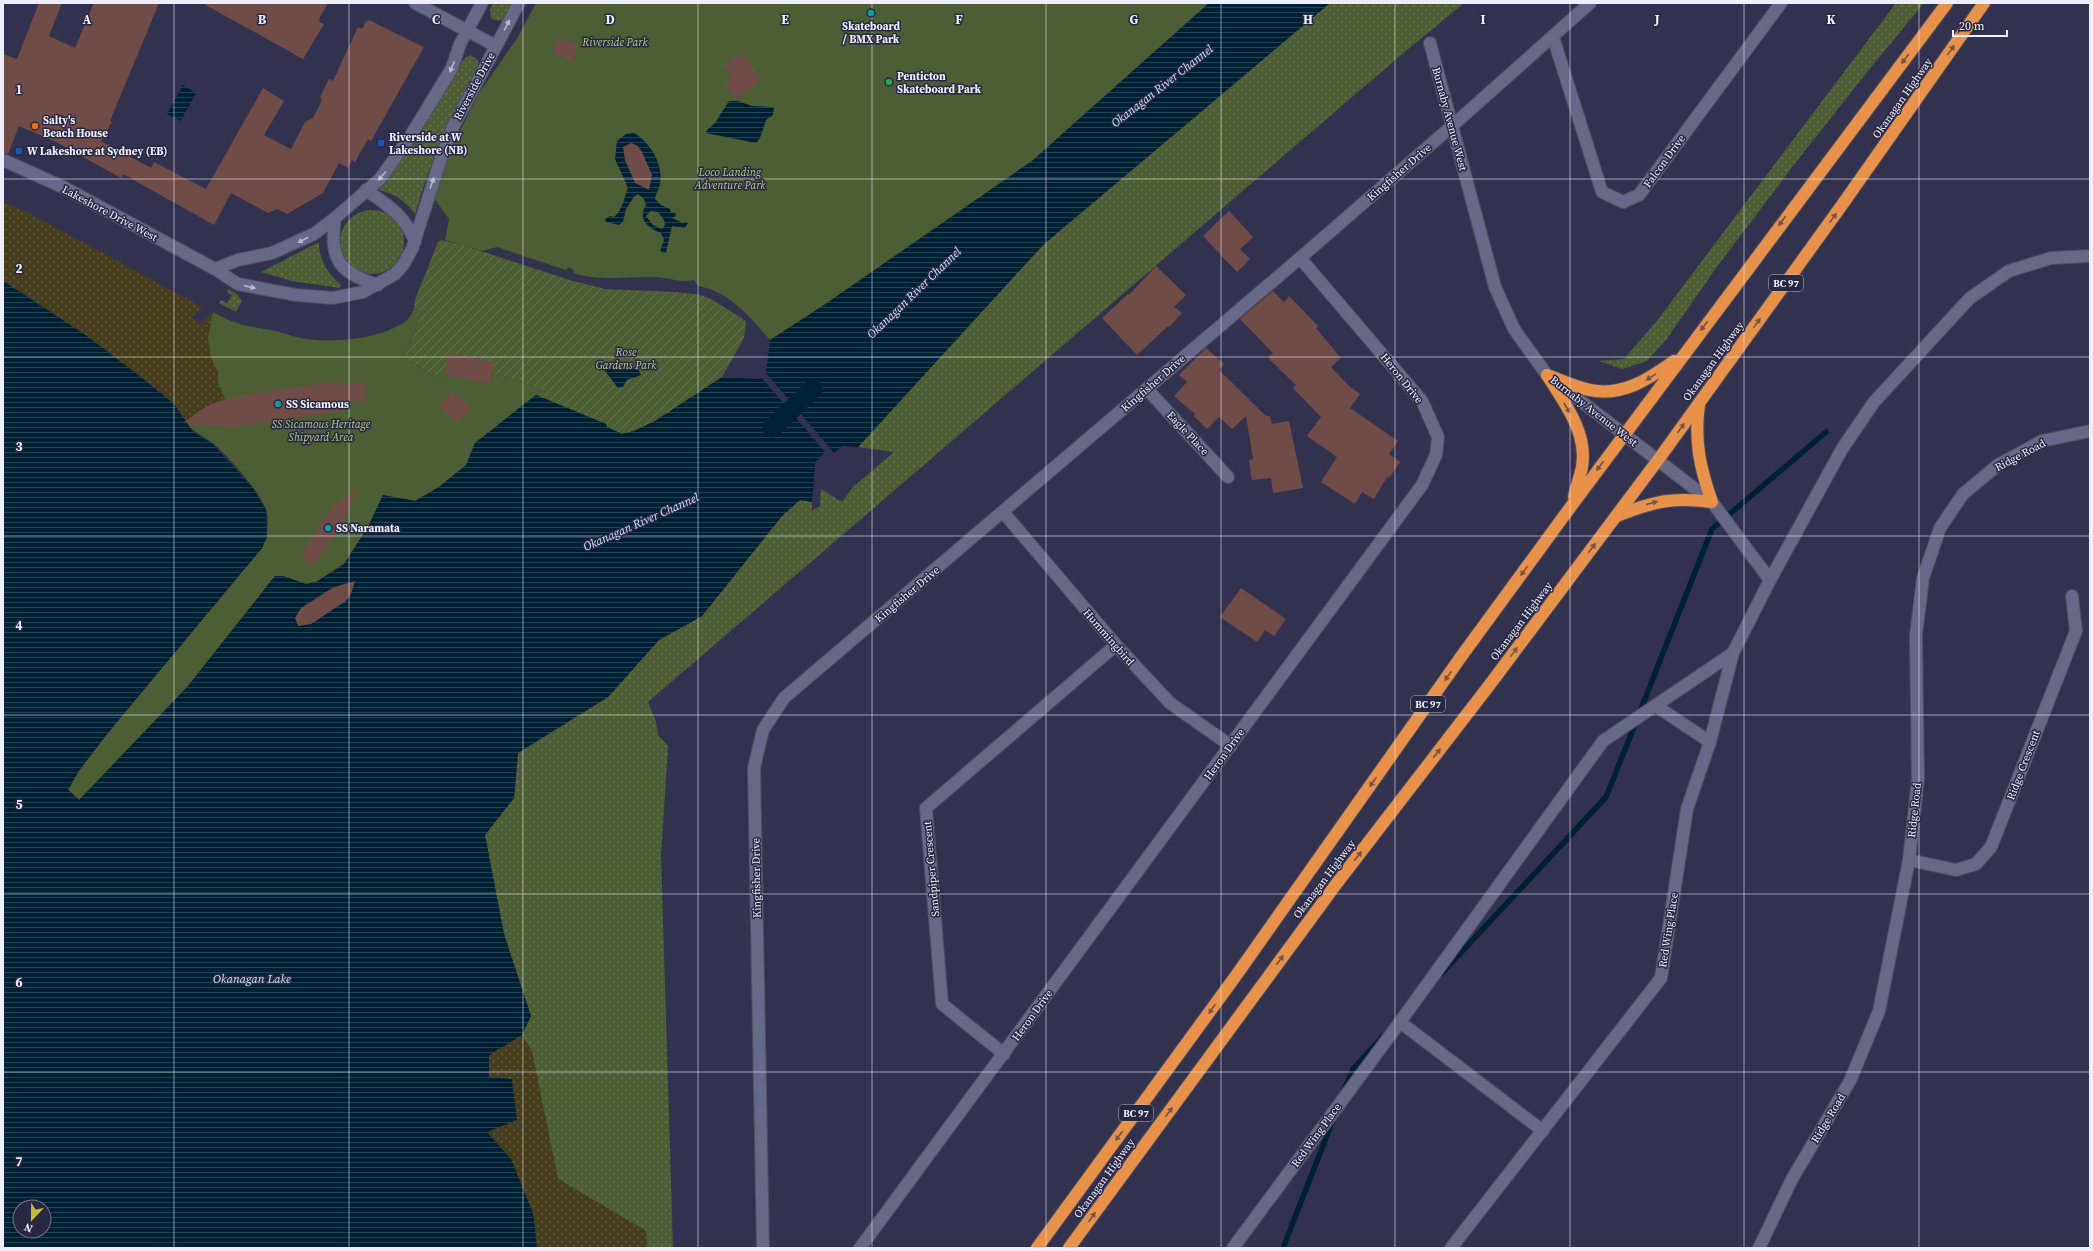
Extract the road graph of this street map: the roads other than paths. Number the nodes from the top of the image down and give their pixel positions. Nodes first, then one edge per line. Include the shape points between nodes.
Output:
1 (415, 3) edge
2 (482, 3) edge
3 (519, 3) edge
4 (1590, 3) edge
5 (1781, 3) edge
6 (1947, 3) edge
7 (1984, 3) edge
8 (467, 31) junction
9 (1553, 37) junction
10 (1430, 43) dead end
11 (496, 46) junction
12 (1452, 126) junction
13 (3, 160) edge
14 (366, 190) junction
15 (335, 218) junction
16 (415, 241) junction
17 (2090, 256) edge
18 (1300, 258) junction
19 (215, 269) junction
20 (378, 285) junction
21 (1683, 354) junction
22 (1547, 375) junction
23 (1147, 389) junction
24 (1700, 402) junction
25 (2090, 431) edge
26 (1623, 434) junction
27 (1658, 460) junction
28 (1228, 477) dead end
29 (1712, 502) junction
30 (1572, 505) junction
31 (1003, 512) junction
32 (1616, 516) junction
33 (1770, 580) junction
34 (2072, 596) dead end
35 (1116, 646) junction
36 (1733, 653) junction
37 (1656, 706) junction
38 (1710, 742) junction
39 (1231, 746) junction
40 (1909, 860) junction
41 (1400, 1022) junction
42 (1004, 1054) junction
43 (1543, 1130) junction
44 (762, 1248) edge
45 (860, 1248) edge
46 (1037, 1248) edge
47 (1069, 1248) edge
48 (1233, 1248) edge
49 (1451, 1248) edge
50 (1759, 1248) edge

1 - 8 street
2 - 8 street
11 -> 3 street, Riverside Drive
4 - 9 street
5 - 9 street, Falcon Drive via 1639,194 1623,202 1602,192
6 -> 21 highway, Okanagan Highway / BC 97
24 -> 7 highway, Okanagan Highway / BC 97
8 - 11 street
8 -> 14 street via 452,68 415,129 380,180
9 - 12 street
10 - 12 street, Burnaby Avenue West
16 -> 11 street, Riverside Drive via 440,158
12 - 18 street, Kingfisher Drive
12 - 22 street, Burnaby Avenue West via 1495,287 1514,329
13 - 19 street, Lakeshore Drive West via 65,188
14 - 15 street
14 - 16 street via 400,215
15 -> 19 street via 295,244
15 - 20 street via 332,245 338,262 353,276
16 - 20 street, Lakeshore Drive West via 403,265 395,274
17 - 33 street via 2051,258 2009,271 1970,298 1874,402 1842,449
18 - 23 street, Kingfisher Drive
18 - 39 street, Heron Drive via 1422,401 1438,437 1436,456 1422,485
19 -> 20 street, Lakeshore Drive West via 238,284 318,298 349,296
21 -> 22 highway via 1649,379 1619,391 1590,391
21 - 26 highway, Okanagan Highway / BC 97
22 - 26 street, Burnaby Avenue West
22 -> 30 highway via 1571,413 1582,440 1582,466
23 - 28 street, Eagle Place
23 - 31 street, Kingfisher Drive
27 -> 24 highway, Okanagan Highway / BC 97
24 - 29 highway via 1696,427 1698,450
25 - 40 street, Ridge Road via 2042,440 1998,465 1963,494 1940,528 1923,578 1916,635 1918,779
26 - 27 street, Burnaby Avenue West
26 -> 30 highway, Okanagan Highway / BC 97
27 - 29 street, Burnaby Avenue West
27 - 32 highway, Okanagan Highway / BC 97
32 -> 29 highway via 1661,500
29 - 33 street, Burnaby Avenue West
30 -> 46 highway, Okanagan Highway / BC 97 via 1463,654 1235,977
31 - 35 street, Hummingbird
31 - 44 street, Kingfisher Drive via 784,698 763,730 754,768
47 -> 32 highway, Okanagan Highway / BC 97 via 1337,882 1496,677
33 - 36 street
34 - 40 street, Ridge Crescent via 2076,631 1991,847 1976,864 1956,870
35 - 39 street, Hummingbird via 1170,703
35 - 42 street, Sandpiper Crescent via 926,808 942,1004
36 - 37 street, Red Wing Place
36 - 38 street, Red Wing Place
37 - 38 street
37 - 41 street, Red Wing Place via 1603,741
38 - 43 street, Red Wing Place via 1687,808 1661,978
39 - 42 street, Heron Drive
40 - 50 street, Ridge Road via 1879,1011 1850,1081 1792,1179
41 - 43 street
41 - 48 street, Red Wing Place
42 - 45 street, Heron Drive
43 - 49 street, Red Wing Place

